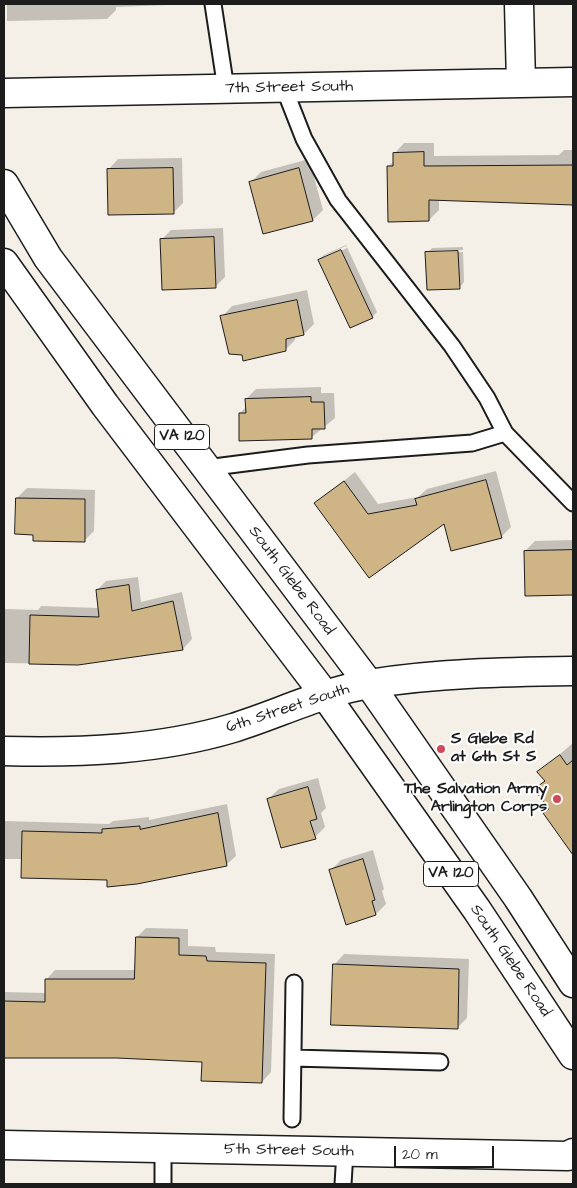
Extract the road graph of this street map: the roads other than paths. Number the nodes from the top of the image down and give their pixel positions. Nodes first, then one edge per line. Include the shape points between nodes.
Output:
1 (213, 4) edge
2 (519, 4) edge
3 (573, 82) edge
4 (521, 83) junction
5 (284, 88) junction
6 (226, 89) junction
7 (4, 93) edge
8 (4, 184) edge
9 (4, 262) edge
10 (505, 433) junction
11 (206, 468) junction
12 (573, 503) edge
13 (573, 671) edge
14 (369, 684) junction
15 (325, 695) junction
16 (4, 751) edge
17 (294, 983) dead end
18 (573, 983) edge
19 (573, 1055) edge
20 (293, 1058) junction
21 (440, 1062) dead end
22 (292, 1119) dead end
23 (4, 1145) edge
24 (163, 1149) junction
25 (345, 1152) junction
26 (571, 1159) edge
27 (163, 1184) edge
28 (343, 1184) edge

1 - 6 lane
2 - 4 main road
3 - 4 main road, 7th Street South
4 - 5 main road, 7th Street South
5 - 6 main road, 7th Street South
5 - 10 lane via 304,139 338,200 452,346 487,398
6 - 7 main road, 7th Street South
8 - 11 main road, South Glebe Road / VA 120 via 48,258
9 - 15 main road, South Glebe Road / VA 120 via 105,406
10 - 11 lane via 472,443 308,455
10 - 12 lane
11 - 14 main road, South Glebe Road / VA 120
13 - 14 main road, 6th Street South via 470,672
14 - 15 main road, 6th Street South
14 - 18 main road, South Glebe Road / VA 120
15 - 16 main road, 6th Street South via 231,728 150,746 50,752
15 - 19 main road, South Glebe Road / VA 120 via 477,910
17 - 20 lane
20 - 21 lane
20 - 22 lane
23 - 24 main road, 5th Street South
24 - 25 main road, 5th Street South
24 - 27 lane
25 - 26 main road, 5th Street South
25 - 28 lane

